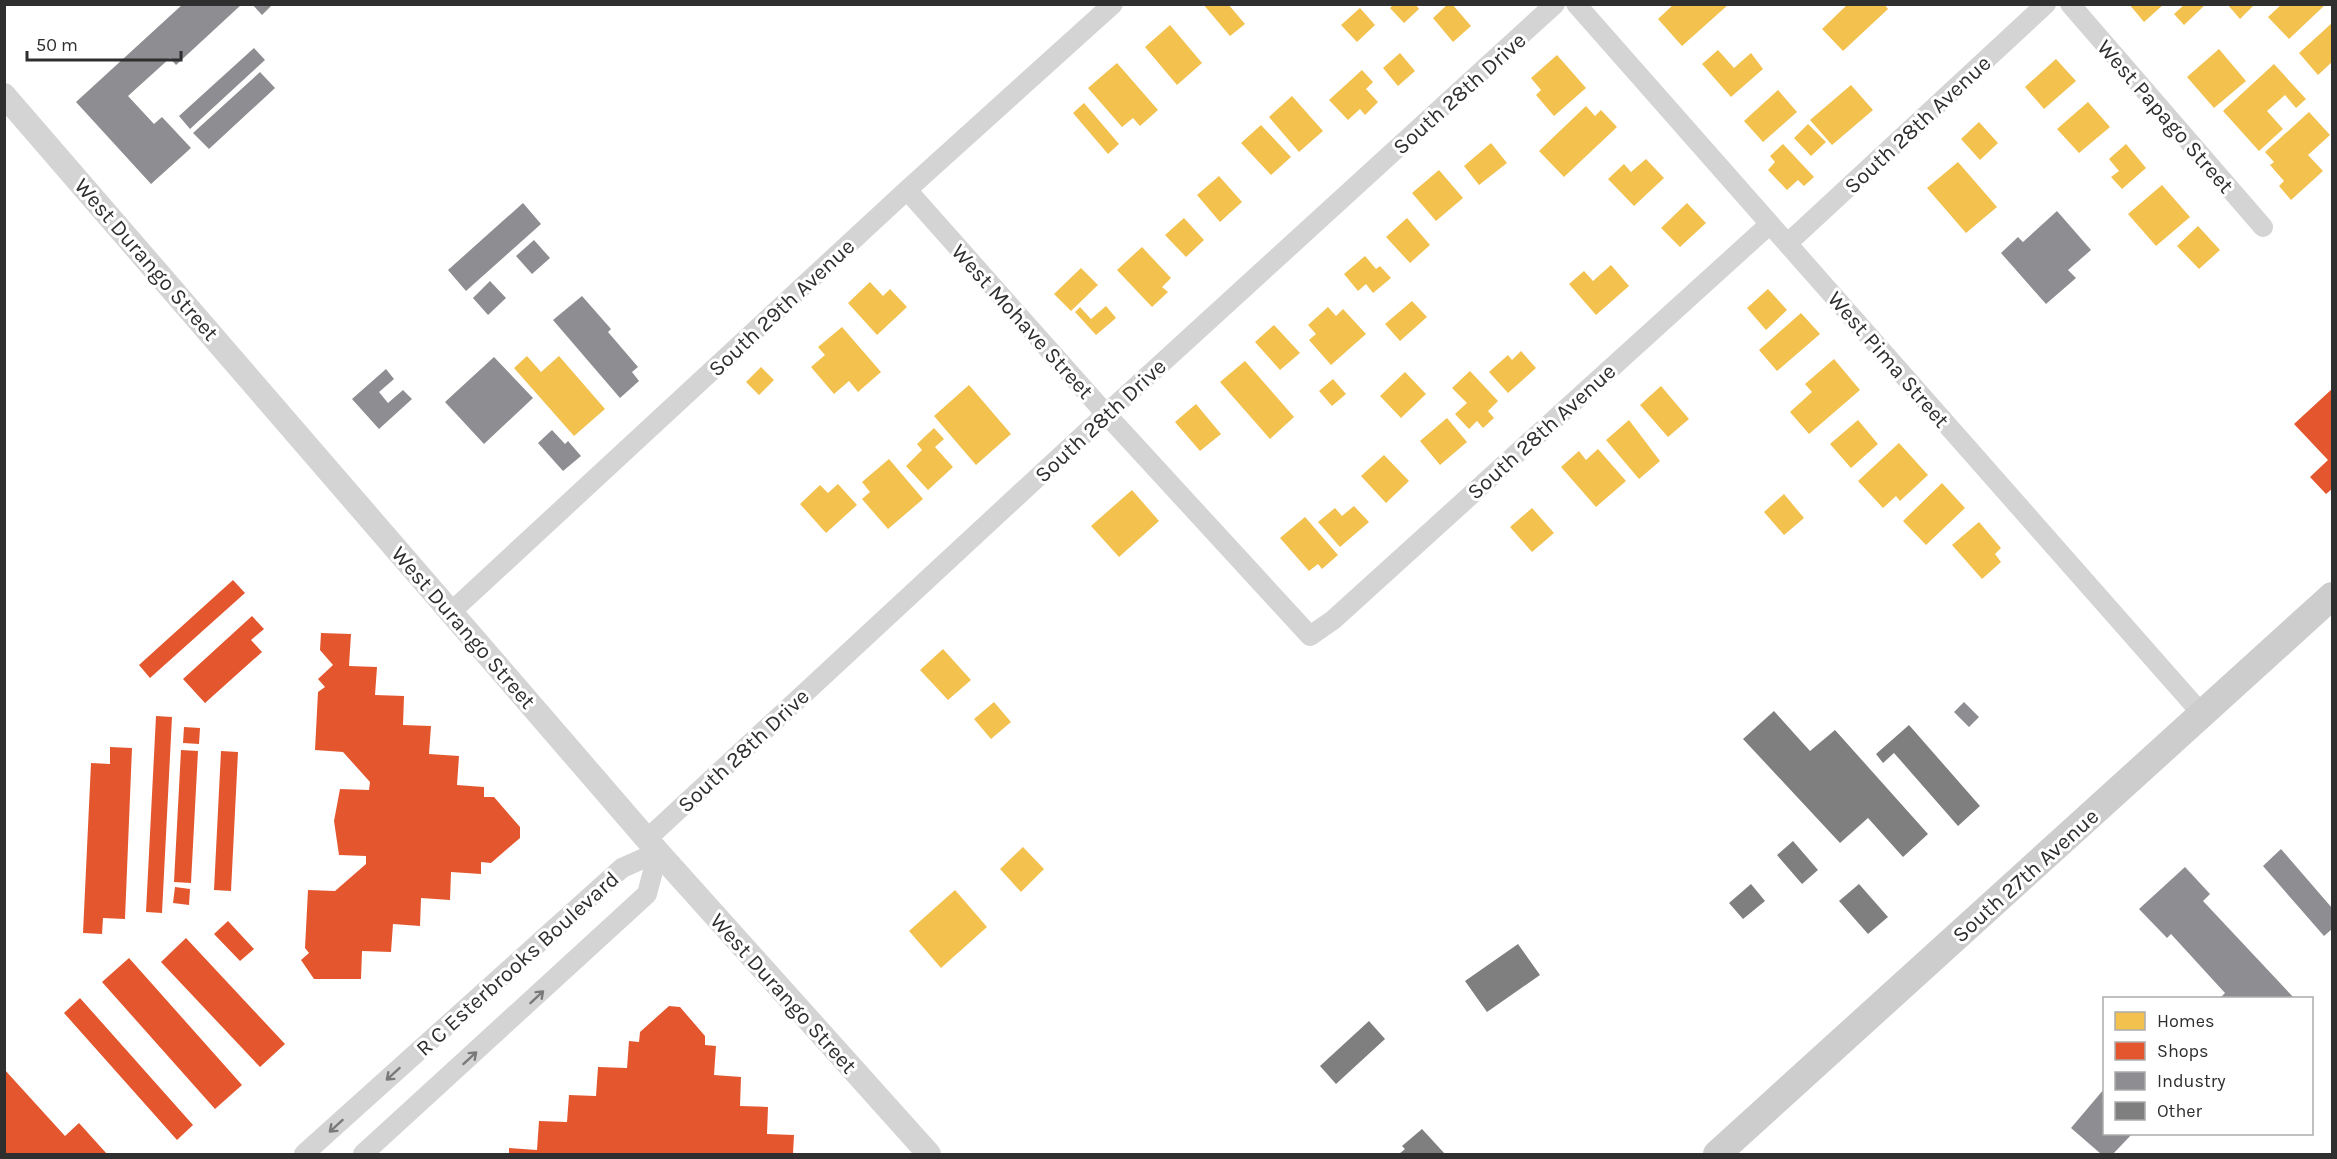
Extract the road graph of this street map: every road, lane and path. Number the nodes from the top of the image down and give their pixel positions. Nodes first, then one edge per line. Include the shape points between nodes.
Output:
1 (1113, 4) edge
2 (1556, 4) edge
3 (1576, 4) edge
4 (2046, 4) edge
5 (2070, 4) edge
6 (4, 95) edge
7 (907, 190) junction
8 (1770, 224) junction
9 (2263, 227) dead end
10 (1788, 243) junction
11 (1106, 414) junction
12 (2332, 596) edge
13 (451, 612) junction
14 (1310, 636) joint
15 (2202, 714) junction
16 (652, 846) junction
17 (304, 1155) edge
18 (363, 1155) edge
19 (929, 1155) edge
20 (1717, 1155) edge

1 - 7 street, South 29th Avenue
2 - 11 street, South 28th Drive
3 - 8 street, West Pima Street
4 - 10 street, South 28th Avenue
5 - 9 street, West Papago Street
6 - 13 street, West Durango Street
7 - 11 street, West Mohave Street
7 - 13 street, South 29th Avenue
8 - 10 street, West Pima Street
8 - 14 street, South 28th Avenue via 1333,620
10 - 15 street, West Pima Street
11 - 14 street, West Mohave Street
11 - 16 street, South 28th Drive
12 - 15 main road, South 27th Avenue
13 - 16 street, West Durango Street
15 - 20 main road, South 27th Avenue
16 -> 17 street, R C Esterbrooks Boulevard via 622,868
18 -> 16 street, R C Esterbrooks Boulevard via 647,894
16 - 19 street, West Durango Street

